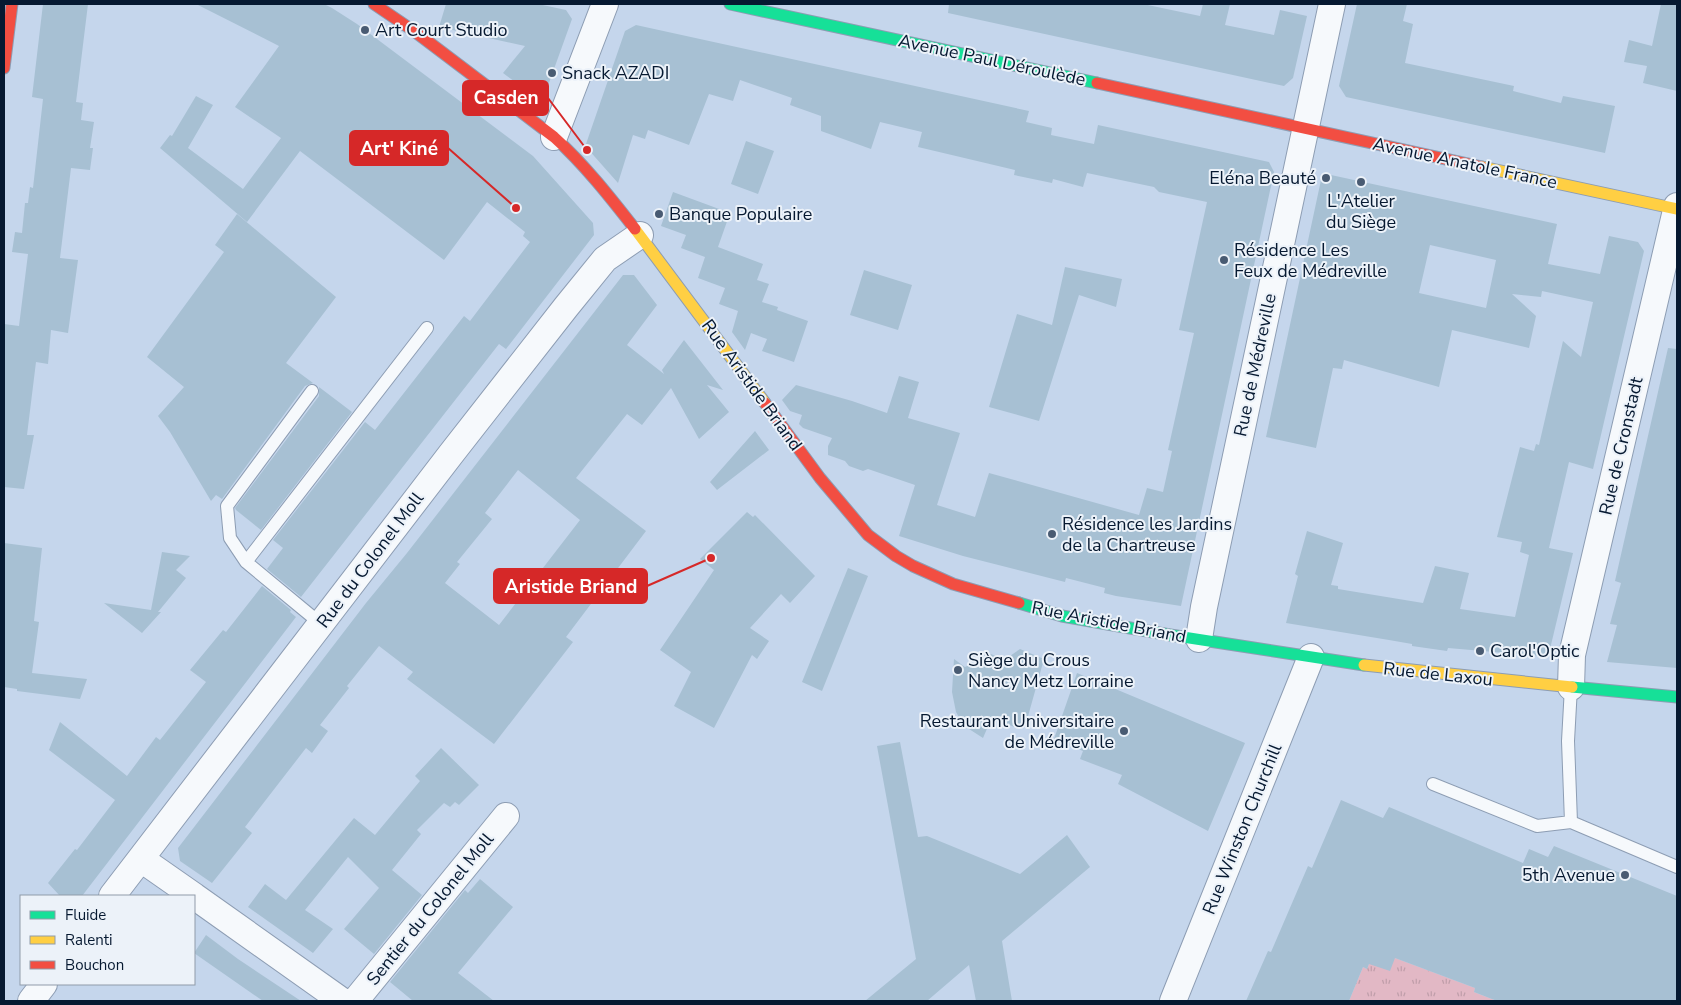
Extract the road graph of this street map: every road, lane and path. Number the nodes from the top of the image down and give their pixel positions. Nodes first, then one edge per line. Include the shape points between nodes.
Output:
1 (12, 4) edge
2 (374, 4) edge
3 (605, 4) edge
4 (730, 4) edge
5 (1332, 4) edge
6 (4, 68) edge
7 (1254, 117) joint
8 (1306, 128) junction
9 (554, 136) junction
10 (1677, 208) edge
11 (640, 235) junction
12 (427, 328) dead end
13 (312, 391) dead end
14 (246, 562) junction
15 (321, 624) junction
16 (1199, 639) junction
17 (1311, 657) junction
18 (1571, 687) junction
19 (1677, 696) edge
20 (1433, 784) dead end
21 (506, 816) dead end
22 (1571, 822) junction
23 (141, 858) junction
24 (1677, 867) edge
25 (113, 895) edge
26 (193, 895) edge
27 (195, 897) edge
28 (43, 985) edge
29 (31, 1001) edge
30 (342, 1001) edge
31 (355, 1001) edge
32 (1173, 1001) edge

1 - 6 main road
2 - 9 main road, Rue Aristide Briand
3 - 9 street
4 - 7 main road, Avenue Paul Déroulède
5 - 8 street, Rue de Médreville
7 - 8 main road, Avenue Anatole France
8 - 10 main road, Avenue Anatole France
8 - 16 street, Rue de Médreville
9 - 11 main road, Rue Aristide Briand
10 - 18 street, Rue de Cronstadt via 1572,655
11 - 15 street, Rue du Colonel Moll via 605,259
11 - 16 main road, Rue Aristide Briand via 820,478 879,544 913,566 962,587 1062,616
12 - 14 lane
13 - 14 lane via 227,506 230,538
14 - 15 lane
15 - 23 street, Rue du Colonel Moll
16 - 17 main road, Rue de Laxou
17 - 18 main road, Rue de Laxou via 1390,669
17 - 32 street, Rue Winston Churchill
18 - 19 main road, Rue de Laxou
18 - 22 lane via 1568,741
20 - 22 lane via 1537,826
21 - 31 street, Sentier du Colonel Moll
22 - 24 lane
23 - 25 street, Rue du Colonel Moll
23 - 26 street
27 - 30 street
28 - 29 street

